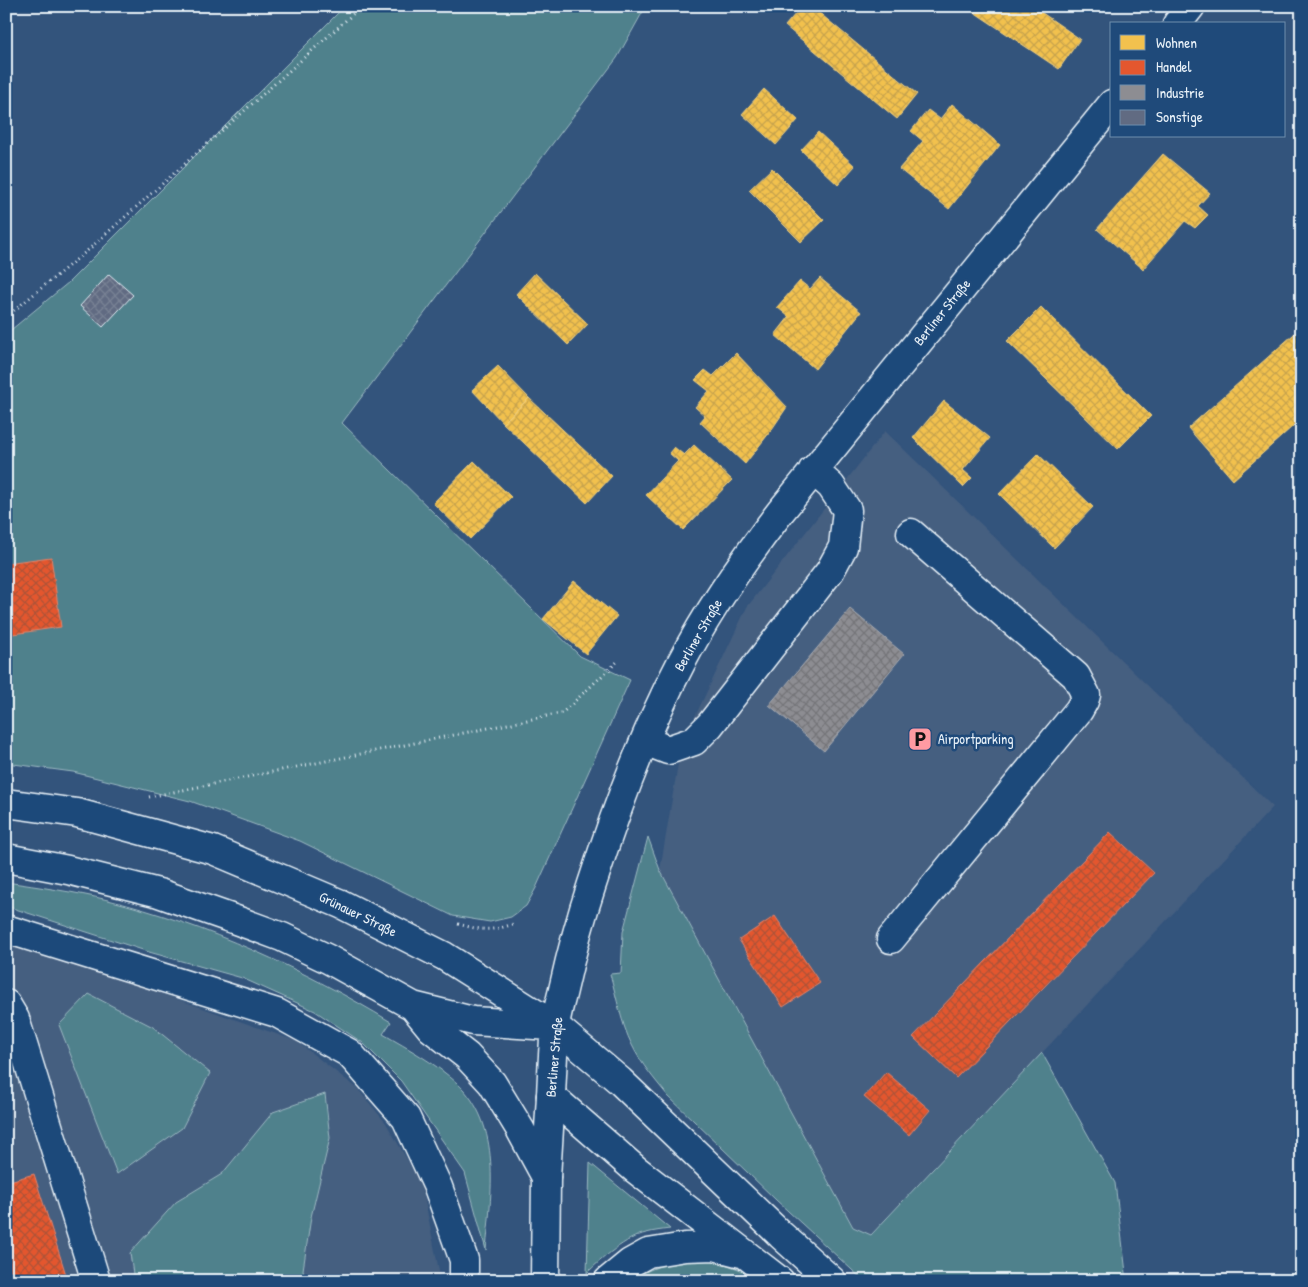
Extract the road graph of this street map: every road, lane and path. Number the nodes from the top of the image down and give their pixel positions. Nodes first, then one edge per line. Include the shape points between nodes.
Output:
1 (362, 6) edge
2 (1191, 6) edge
3 (1179, 22) edge
4 (1110, 106) edge
5 (6, 317) edge
6 (813, 470) junction
7 (911, 533) dead end
8 (617, 662) dead end
9 (645, 741) junction
10 (148, 797) dead end
11 (6, 803) edge
12 (6, 858) edge
13 (6, 929) edge
14 (891, 939) dead end
15 (6, 1004) edge
16 (414, 1006) junction
17 (555, 1026) junction
18 (551, 1096) junction
19 (546, 1177) junction
20 (747, 1254) junction
21 (96, 1281) edge
22 (464, 1281) edge
23 (545, 1281) edge
24 (608, 1281) edge
25 (780, 1281) edge
26 (832, 1281) edge

1 - 5 path via 88,250
2 - 3 main road
4 - 6 main road, Berliner Straße
6 - 9 main road, Berliner Straße via 725,588 681,663
6 - 9 main road via 831,486 847,510 843,547 830,571 710,725 694,740 668,750
7 - 14 main road via 1076,676 1086,695 1079,710
8 - 10 path via 562,713
9 - 17 main road, Berliner Straße via 602,854 572,946
11 - 17 main road, Grünauer Straße via 77,813 213,850 341,904 435,952
12 - 16 main road via 159,893 236,920 328,959
13 - 22 main road via 277,1013 349,1053 406,1118 438,1187 464,1260
15 - 21 main road via 15,1019
16 - 17 main road via 473,1020
16 - 19 main road via 431,1028 467,1056 492,1083
17 - 18 main road, Berliner Straße
17 - 26 main road, Grünauer Straße via 620,1081
18 - 19 main road, Berliner Straße
18 - 20 main road via 635,1169
19 - 23 main road, Berliner Straße
20 - 24 main road via 714,1246 648,1253
20 - 25 main road

